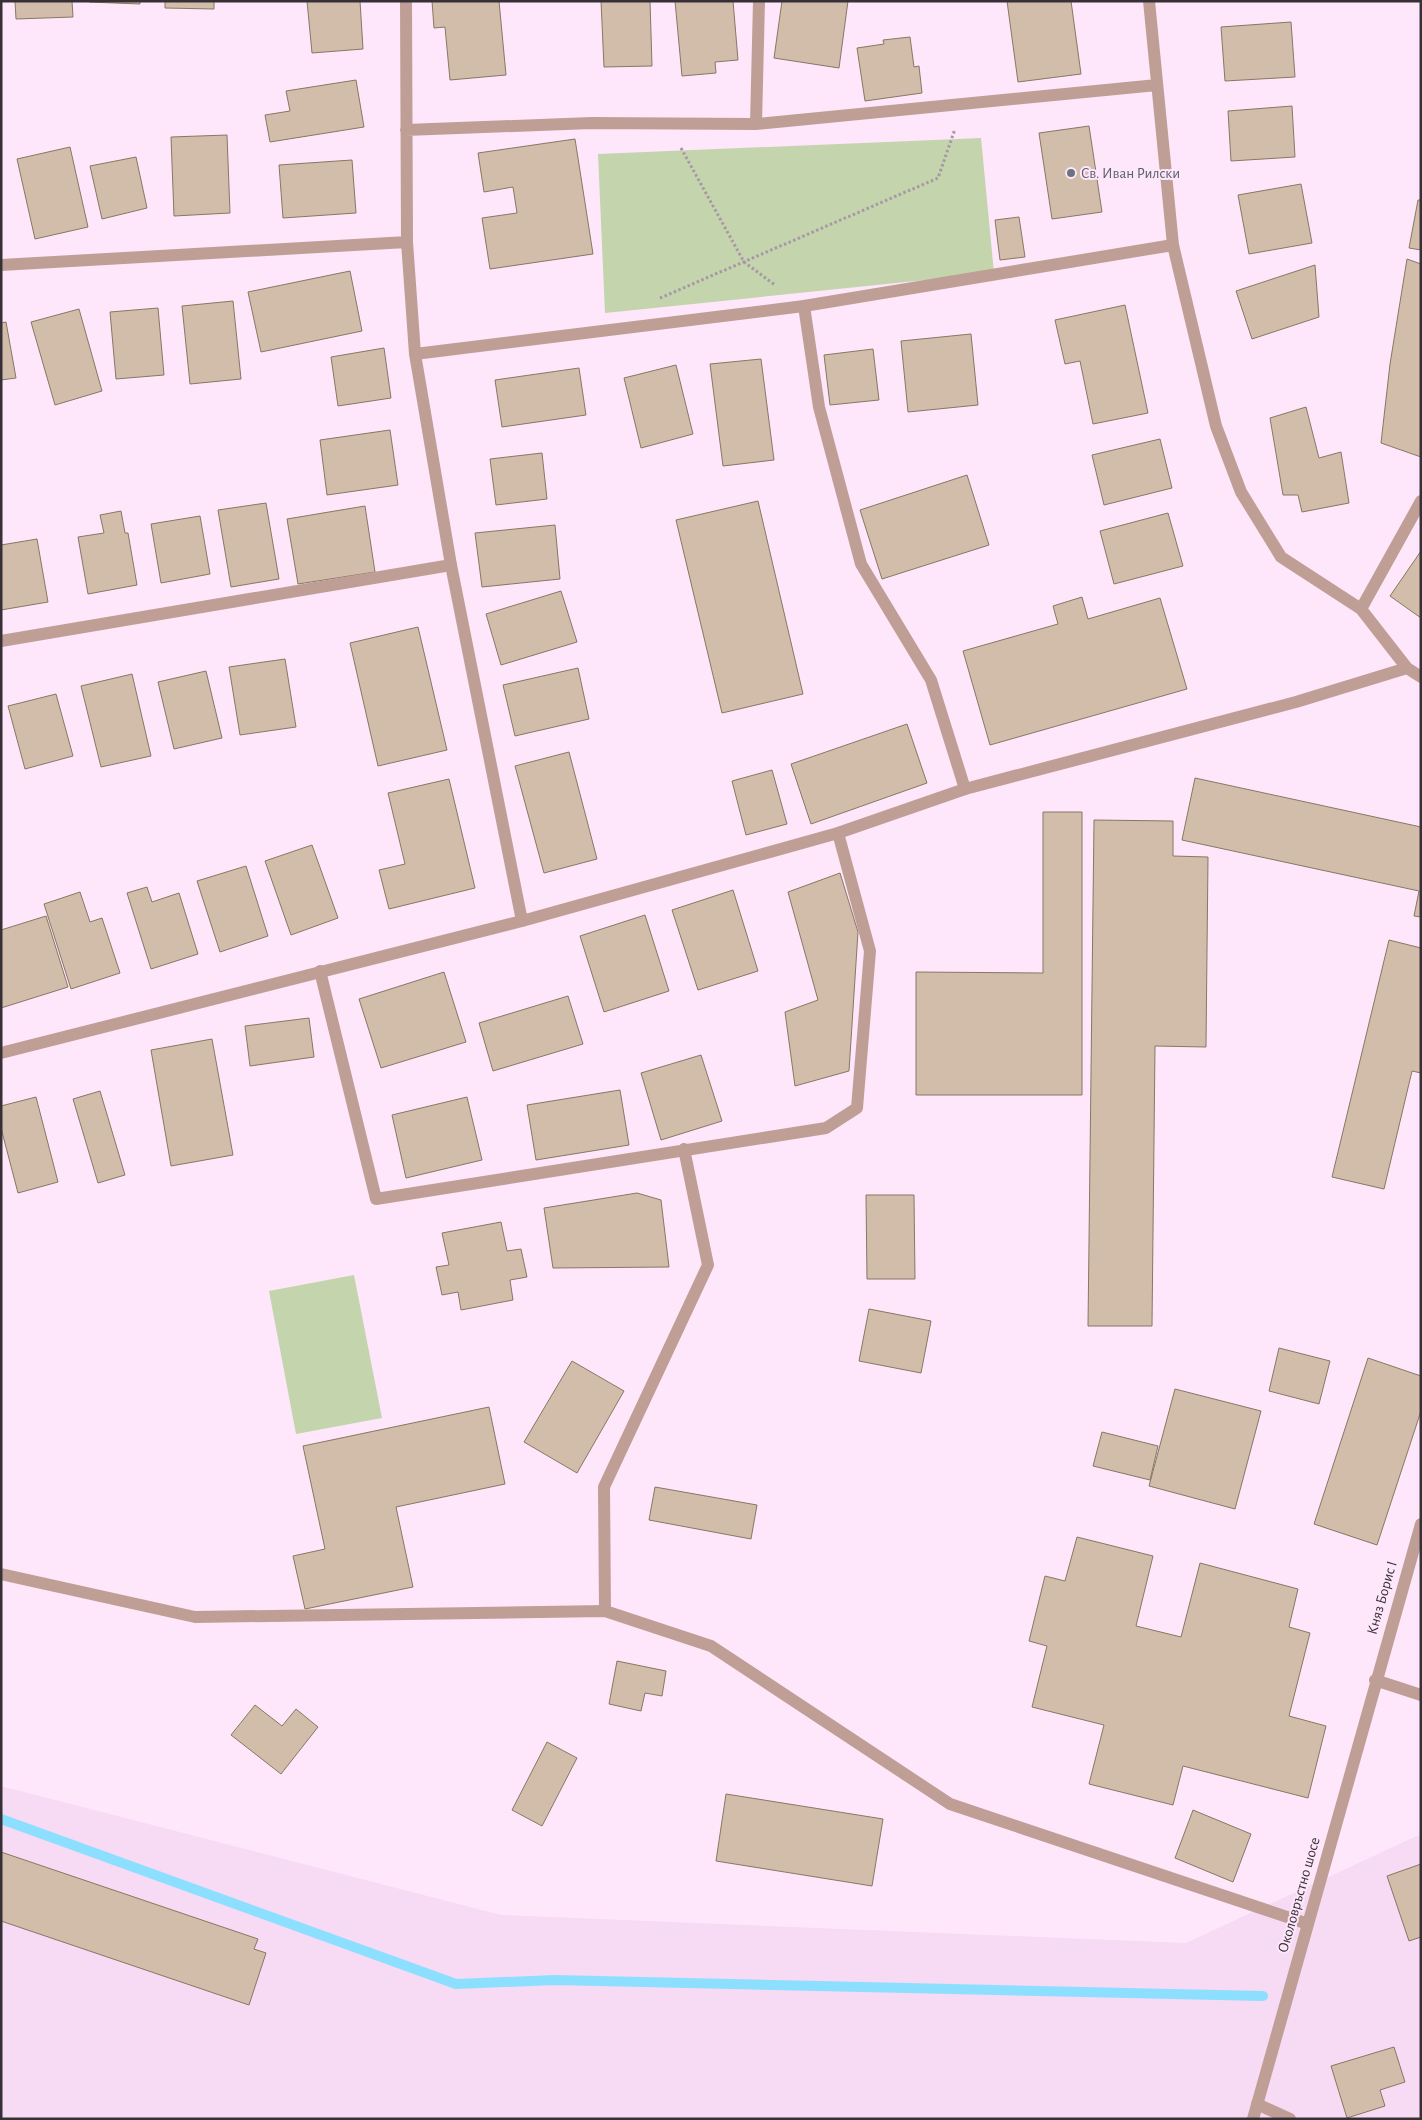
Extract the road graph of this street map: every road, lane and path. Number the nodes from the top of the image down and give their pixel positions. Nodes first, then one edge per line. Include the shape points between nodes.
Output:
1 (406, 1) edge
2 (759, 1) edge
3 (1149, 1) edge
4 (1157, 85) junction
5 (964, 103) junction
6 (668, 123) junction
7 (756, 124) junction
8 (406, 130) junction
9 (407, 242) junction
10 (1174, 245) junction
11 (744, 262) junction
12 (1, 265) edge
13 (654, 300) dead end
14 (804, 306) junction
15 (415, 354) junction
16 (1421, 501) edge
17 (451, 565) junction
18 (1361, 609) junction
19 (1, 641) edge
20 (1407, 668) junction
21 (1421, 677) edge
22 (965, 789) junction
23 (838, 833) junction
24 (522, 921) junction
25 (320, 971) junction
26 (1, 1054) edge
27 (684, 1150) junction
28 (1421, 1524) edge
29 (1, 1574) edge
30 (605, 1611) junction
31 (1375, 1680) junction
32 (1421, 1694) edge
33 (1308, 1924) junction
34 (1257, 2104) junction
35 (1253, 2119) edge
36 (1290, 2119) edge

1 - 8 street
2 - 7 street
3 - 4 street
4 - 5 street
4 - 10 street
5 - 7 street
5 - 11 path via 938,178
6 - 7 street
6 - 8 street
6 - 11 path
8 - 9 street
9 - 12 street
9 - 15 street
10 - 14 street
10 - 18 street via 1216,426 1241,492 1282,556
11 - 13 path
11 - 14 path
14 - 15 street
14 - 22 street via 819,407 861,564 931,680
15 - 17 street
16 - 18 street
17 - 19 street
17 - 24 street
18 - 20 street
20 - 21 street
20 - 22 street via 1296,702
22 - 23 street
23 - 24 street
23 - 27 street via 870,951 857,1108 826,1128
24 - 25 street
25 - 26 street
25 - 27 street via 376,1199
27 - 30 street via 708,1266 604,1487
28 - 31 street, Княз Борис I
29 - 30 street via 195,1617
30 - 33 street via 711,1646 950,1804
31 - 32 street
31 - 33 street, Околовръстно шосе
33 - 34 street, Околовръстно шосе
34 - 35 street, Околовръстно шосе
34 - 36 street

